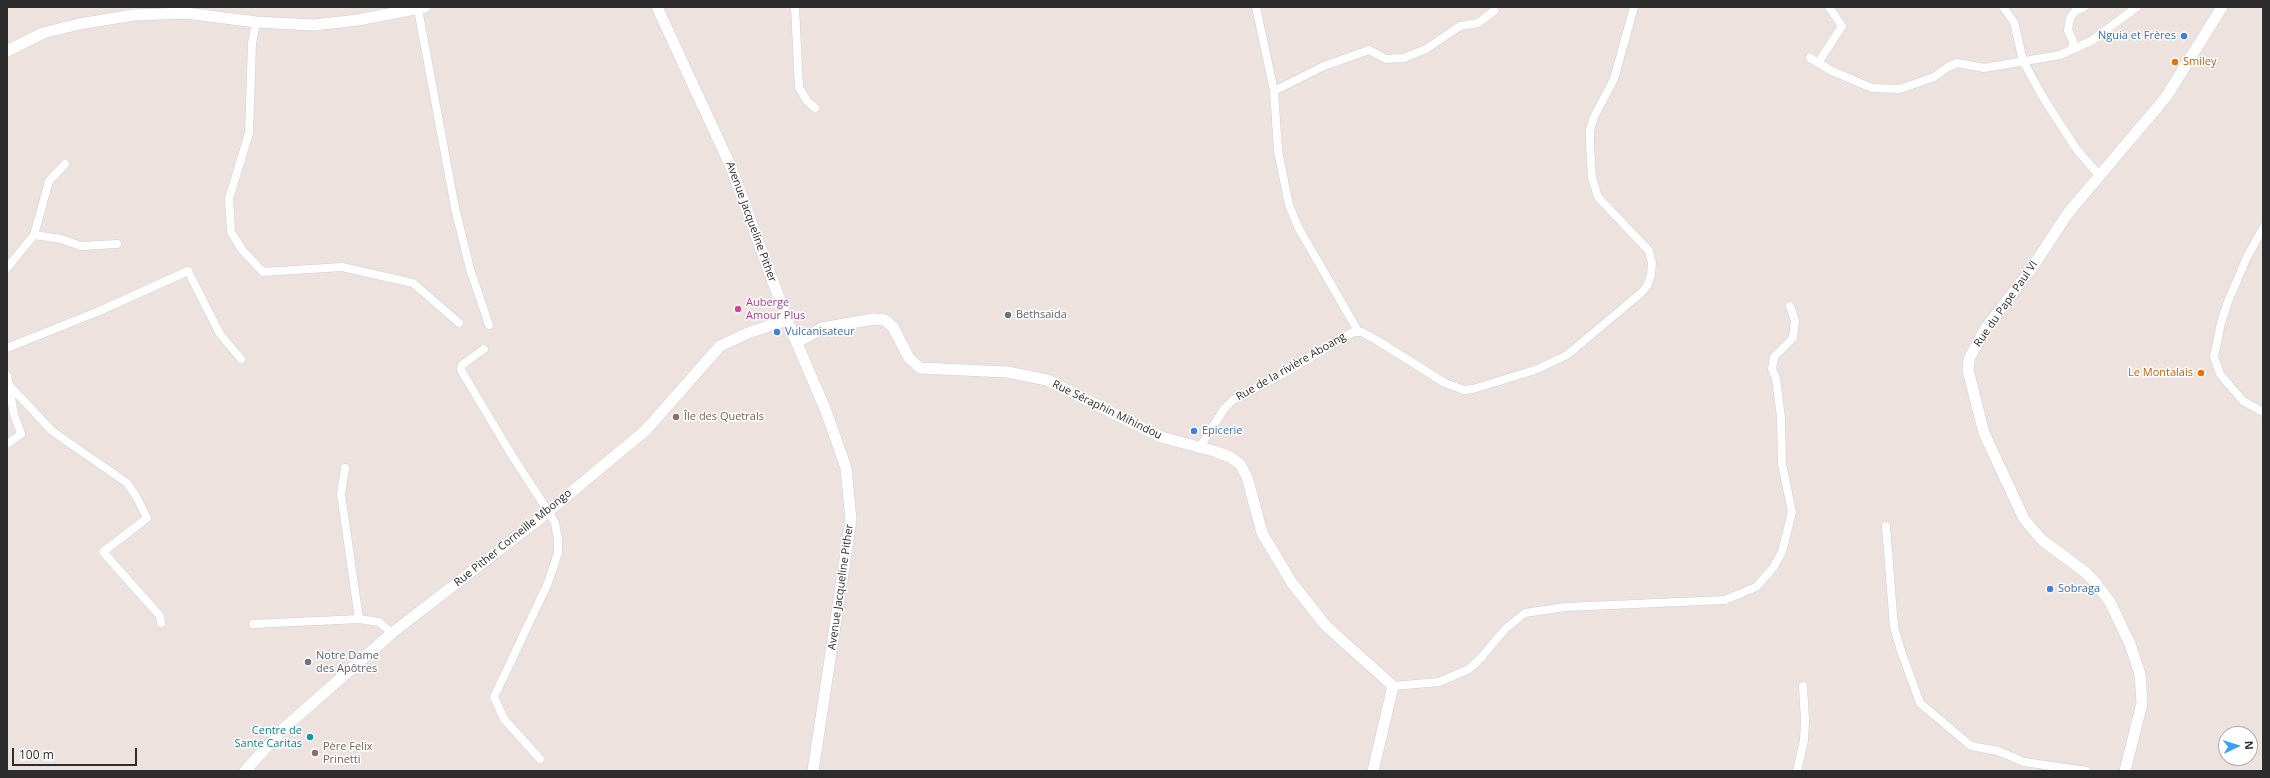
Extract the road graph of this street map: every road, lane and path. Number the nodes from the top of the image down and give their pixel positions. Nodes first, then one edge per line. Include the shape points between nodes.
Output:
1 (657, 7) edge
2 (795, 7) edge
3 (1256, 7) edge
4 (1634, 7) edge
5 (1829, 7) edge
6 (2003, 7) edge
7 (2084, 7) edge
8 (2138, 7) edge
9 (2222, 7) edge
10 (421, 8) edge
11 (1494, 11) dead end
12 (256, 22) junction
13 (2072, 49) junction
14 (7, 52) edge
15 (1810, 58) dead end
16 (2023, 61) junction
17 (1818, 63) junction
18 (1274, 91) junction
19 (815, 108) dead end
20 (65, 164) dead end
21 (2099, 175) junction
22 (2263, 228) edge
23 (34, 235) junction
24 (117, 244) dead end
25 (7, 268) edge
26 (1790, 306) dead end
27 (787, 320) junction
28 (460, 323) dead end
29 (489, 325) dead end
30 (1358, 332) junction
31 (798, 342) junction
32 (7, 348) edge
33 (484, 349) dead end
34 (241, 359) dead end
35 (7, 376) edge
36 (10, 386) junction
37 (2263, 412) edge
38 (7, 444) edge
39 (1200, 447) junction
40 (345, 468) dead end
41 (548, 511) junction
42 (1886, 526) dead end
43 (359, 619) junction
44 (161, 623) dead end
45 (253, 624) dead end
46 (392, 633) junction
47 (1393, 686) junction
48 (1803, 686) dead end
49 (540, 759) dead end
50 (245, 771) edge
51 (813, 771) edge
52 (1373, 771) edge
53 (1797, 771) edge
54 (2086, 771) edge
55 (2125, 771) edge

1 - 27 street, Avenue Jacqueline Pither via 731,167
2 - 19 street via 799,87 806,101
3 - 18 street
4 - 30 street, Rue de la rivière Aboang via 1614,78 1594,117 1590,130 1590,145 1592,178 1598,197 1649,251 1652,263 1647,286 1567,355 1535,370 1473,390 1464,390 1445,383 1378,340
5 - 17 street via 1842,26
6 - 16 street via 2014,22
7 - 13 street via 2070,18 2068,30 2073,41
8 - 13 street via 2091,41
9 - 21 street, Rue du Pape Paul VI via 2166,97
10 - 12 street via 327,24
10 - 29 street via 455,208 470,269
11 - 18 street via 1478,23 1460,26 1426,48 1404,58 1386,58 1369,50 1324,66
12 - 14 street via 186,13 134,15 43,33
12 - 28 street via 252,43 249,133 229,199 231,232 263,272 342,267 413,283
13 - 16 street via 2060,55
15 - 17 street
16 - 17 street via 1984,68 1957,63 1916,84 1884,90 1872,88
16 - 21 street via 2077,150
18 - 30 street via 1278,151 1289,205 1298,227
20 - 23 street via 49,181
21 - 55 street, Rue du Pape Paul VI via 2068,213 2032,268 1985,329 1969,359 1968,370 1984,433 2024,519 2042,540 2095,582 2110,602 2130,644 2140,674 2142,703
22 - 37 street via 2227,304 2220,323 2214,358 2220,374 2240,398
23 - 24 street via 60,239 81,246
23 - 25 street
26 - 47 street via 1795,321 1793,338 1774,357 1772,369 1776,378 1781,418 1782,464 1792,512 1782,552 1773,568 1756,587 1725,600 1565,607 1525,613 1505,629 1469,669 1438,682
27 - 31 street, Avenue Jacqueline Pither
27 - 41 street, Rue Pither Corneille Mbongo via 748,332 720,346 656,422
30 - 39 street, Rue de la rivière Aboang via 1346,335 1283,374 1233,400
31 - 39 street, Rue Séraphin Mihindou via 822,328 874,319 885,320 893,326 908,358 920,368 1007,372 1039,378 1070,390 1161,437
31 - 51 street, Avenue Jacqueline Pither via 844,461 851,520
32 - 34 street via 97,312 188,270 220,334
33 - 41 street via 462,365 461,370
35 - 36 street
36 - 38 street via 14,414 21,434
36 - 44 street via 52,431 127,483 136,496 147,518 103,552 160,616
39 - 47 street, Rue Séraphin Mihindou via 1230,457 1240,464 1247,477 1262,533 1292,583 1326,626
40 - 43 street via 341,494
41 - 46 street, Rue Pither Corneille Mbongo
41 - 49 street via 555,523 558,553 548,584 494,697 504,719
42 - 54 street via 1894,627 1900,651 1920,703 1971,746 1998,751 2024,762
43 - 45 street
43 - 46 street via 379,622
46 - 50 street, Rue Pither Corneille Mbongo via 283,730
47 - 52 street
48 - 53 street via 1805,721

